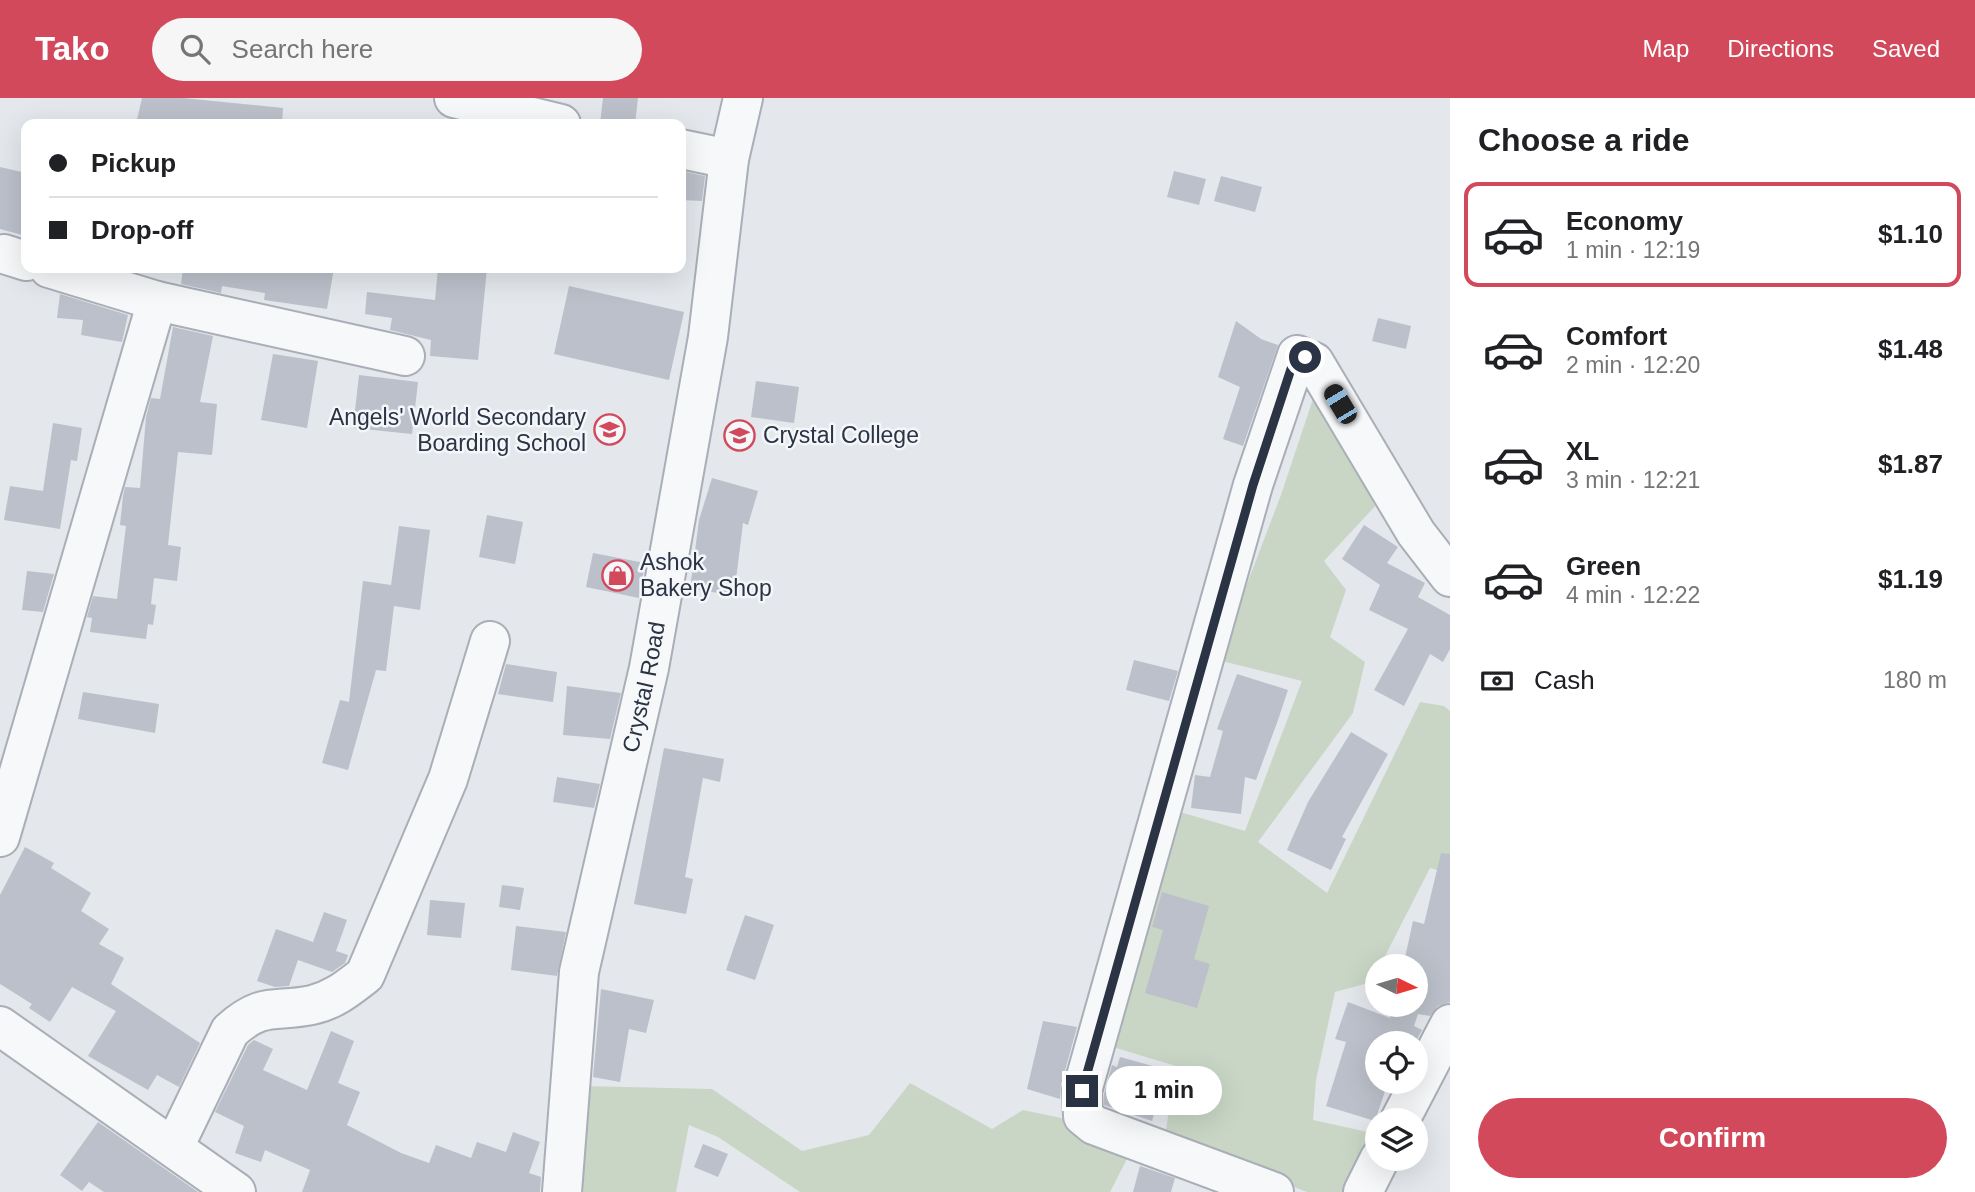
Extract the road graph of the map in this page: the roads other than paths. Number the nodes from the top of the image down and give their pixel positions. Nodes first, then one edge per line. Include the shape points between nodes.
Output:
1 (454, 98) edge
2 (743, 98) edge
3 (540, 119) edge
4 (686, 150) edge
5 (729, 159) junction
6 (65, 273) edge
7 (157, 301) junction
8 (405, 356) dead end
9 (1450, 577) edge
10 (490, 641) dead end
11 (0, 837) edge
12 (1450, 1024) edge
13 (0, 1026) edge
14 (1406, 1108) edge
15 (174, 1147) junction
16 (1374, 1171) edge
17 (236, 1192) edge
18 (562, 1192) edge
19 (1274, 1192) edge
20 (1363, 1192) edge

1 - 3 street
2 - 5 street, Crystal Road
4 - 5 street
5 - 18 street, Crystal Road via 708,337 649,668 579,972
6 - 7 street
7 - 8 street
7 - 11 street
9 - 19 street via 1416,533 1314,362 1297,355 1253,485 1082,1091 1083,1116 1094,1125
10 - 15 street via 448,779 365,975 338,996 311,1005 266,1008 230,1031
12 - 14 street
13 - 15 street
15 - 17 street
16 - 20 street

